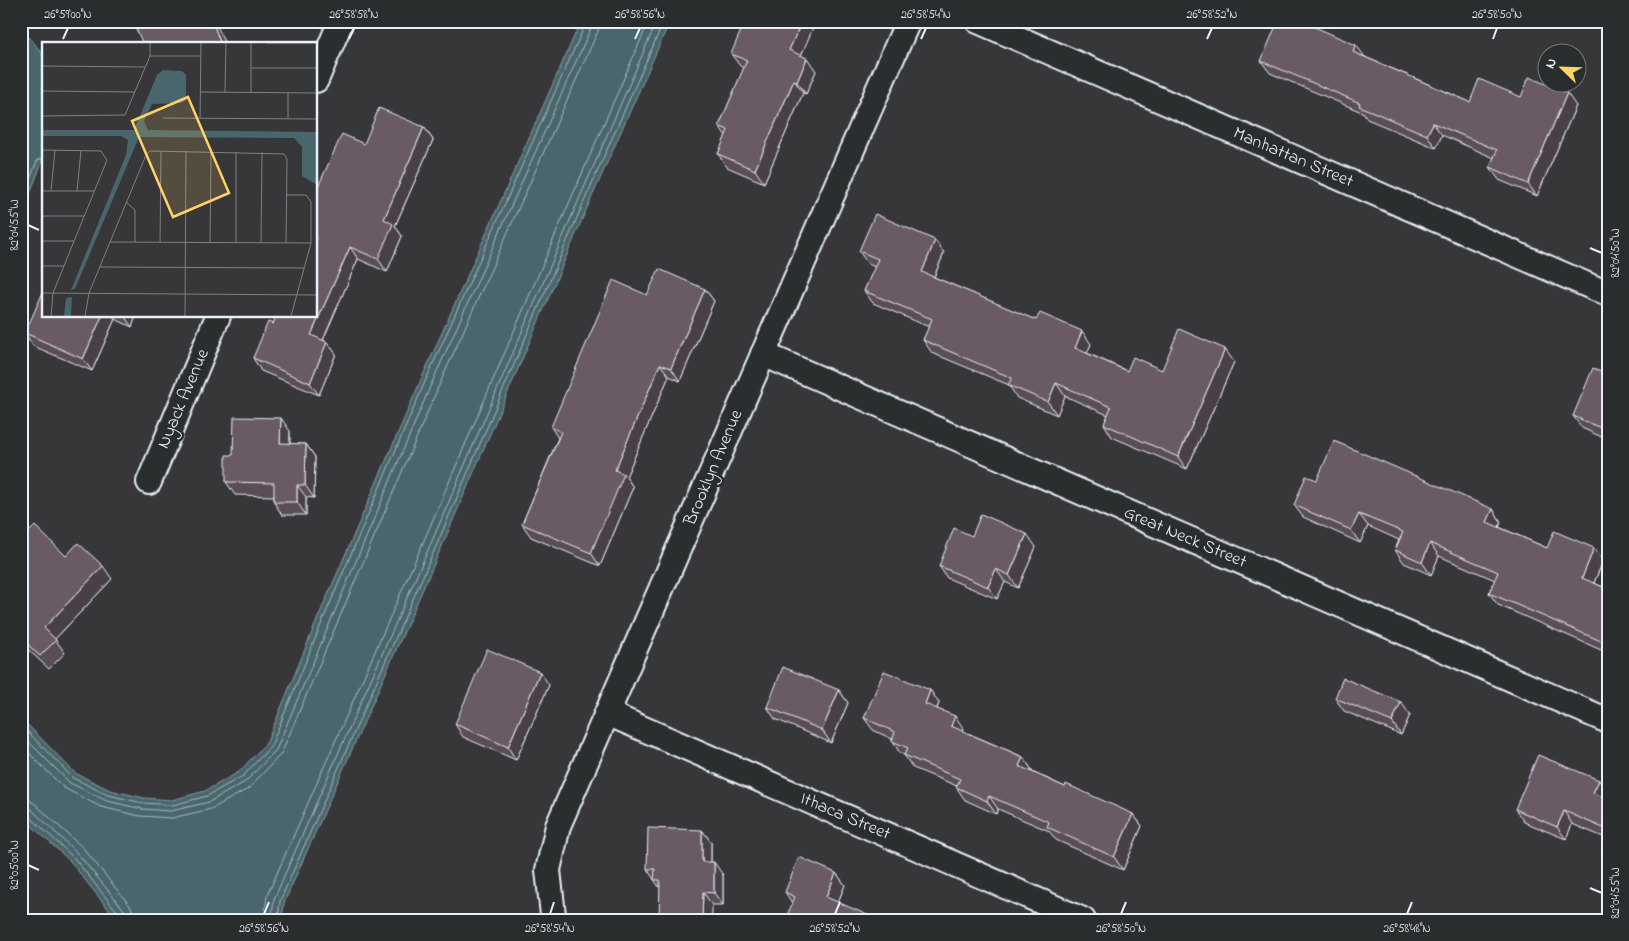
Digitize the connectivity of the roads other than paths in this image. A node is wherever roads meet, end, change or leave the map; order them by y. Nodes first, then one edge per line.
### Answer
1 (341, 21) edge
2 (908, 21) edge
3 (978, 21) edge
4 (318, 75) edge
5 (1608, 294) edge
6 (217, 318) edge
7 (763, 354) junction
8 (149, 482) dead end
9 (607, 713) junction
10 (1608, 721) edge
11 (555, 920) edge
12 (1083, 920) edge

1 - 4 street
2 - 7 street, Brooklyn Avenue
3 - 5 street, Manhattan Street
6 - 8 street, Nyack Avenue
7 - 9 street, Brooklyn Avenue
7 - 10 street, Great Neck Street
9 - 11 street, Brooklyn Avenue
9 - 12 street, Ithaca Street

